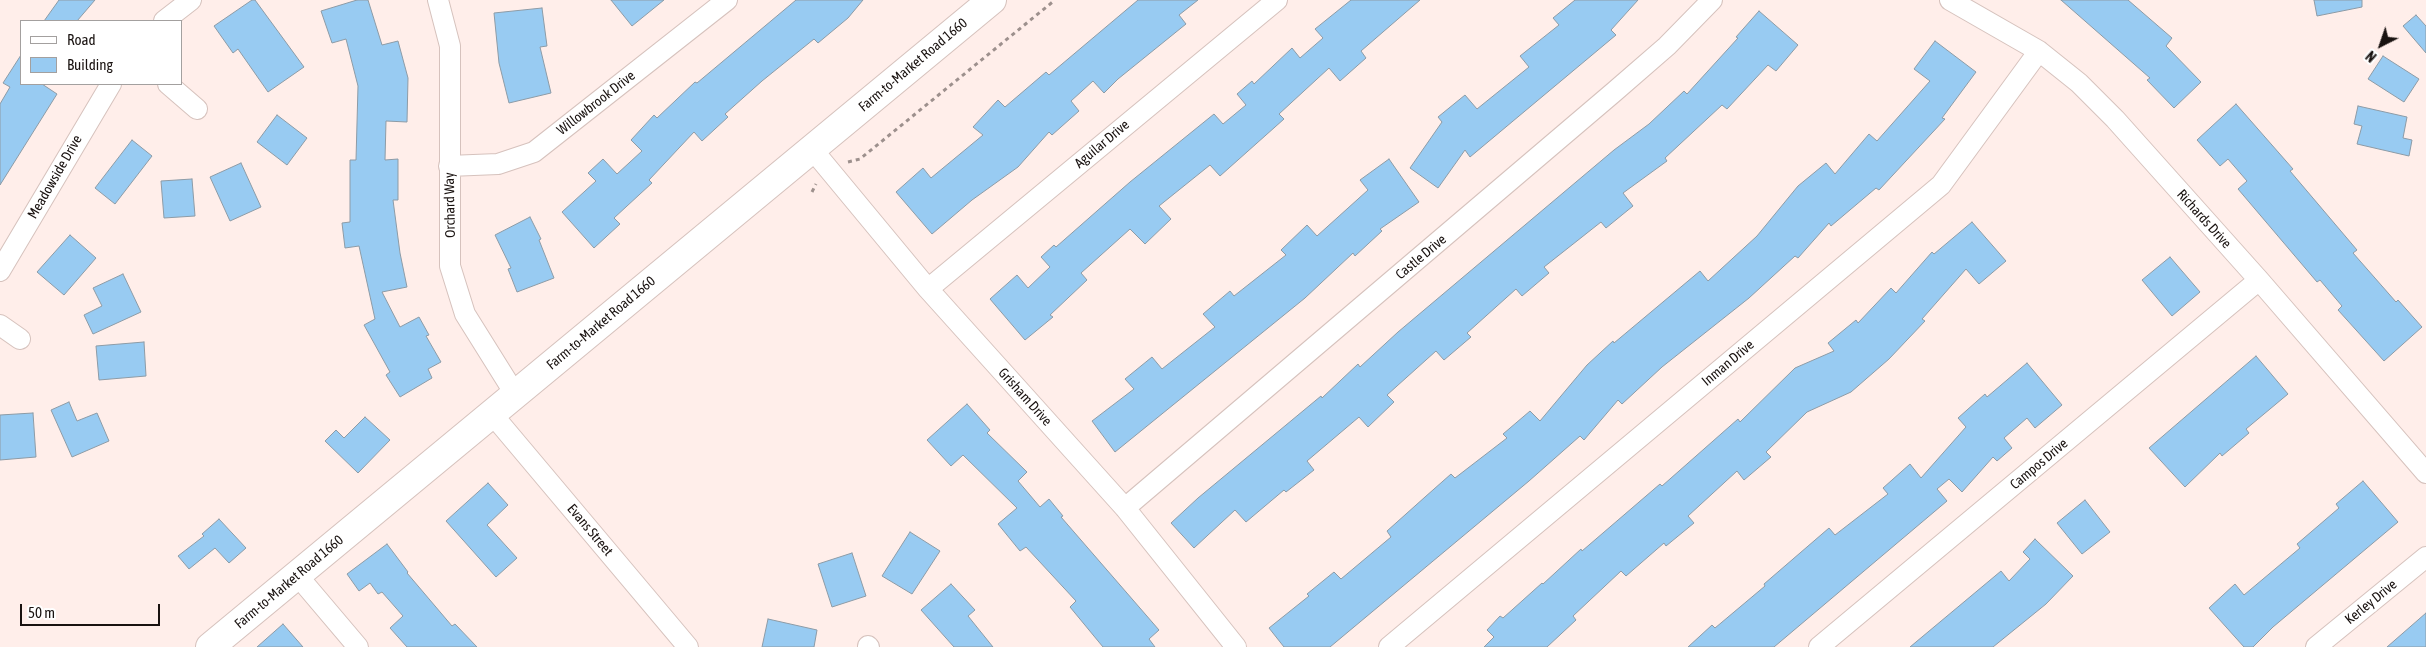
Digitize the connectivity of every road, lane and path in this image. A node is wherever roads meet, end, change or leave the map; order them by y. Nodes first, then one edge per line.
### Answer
1 (191, 0) edge
2 (438, 0) edge
3 (728, 0) edge
4 (992, 0) edge
5 (1055, 0) edge
6 (1277, 0) edge
7 (1712, 0) edge
8 (1950, 0) edge
9 (165, 20) edge
10 (2039, 51) junction
11 (110, 85) edge
12 (169, 85) edge
13 (198, 109) dead end
14 (812, 149) junction
15 (844, 162) dead end
16 (449, 166) junction
17 (815, 185) dead end
18 (812, 192) dead end
19 (0, 272) edge
20 (2259, 280) junction
21 (928, 289) junction
22 (0, 324) edge
23 (20, 339) dead end
24 (515, 394) junction
25 (492, 414) junction
26 (2426, 473) edge
27 (1125, 508) junction
28 (2426, 557) edge
29 (297, 575) junction
30 (210, 647) edge
31 (358, 647) edge
32 (688, 647) edge
33 (1236, 647) edge
34 (1389, 647) edge
35 (1819, 647) edge
36 (2316, 647) edge

1 - 9 street
2 - 16 street, Orchard Way
3 - 16 street, Willowbrook Drive
4 - 14 main road, Farm-to-Market Road 1660
5 - 15 path
6 - 21 street, Aguilar Drive
7 - 27 street, Castle Drive
8 - 10 street, Richards Drive
10 - 20 street, Richards Drive
10 - 34 street, Inman Drive
11 - 19 street, Meadowside Drive
12 - 13 street
14 - 21 street, Grisham Drive
14 - 24 main road, Farm-to-Market Road 1660
16 - 24 street, Orchard Way
17 - 18 path
20 - 26 street, Richards Drive
20 - 35 street, Campos Drive
21 - 27 street, Grisham Drive
22 - 23 street
24 - 25 main road, Farm-to-Market Road 1660
25 - 29 main road, Farm-to-Market Road 1660
25 - 32 street, Evans Street
27 - 33 street, Grisham Drive
28 - 36 street, Kerley Drive
29 - 30 main road, Farm-to-Market Road 1660
29 - 31 street

